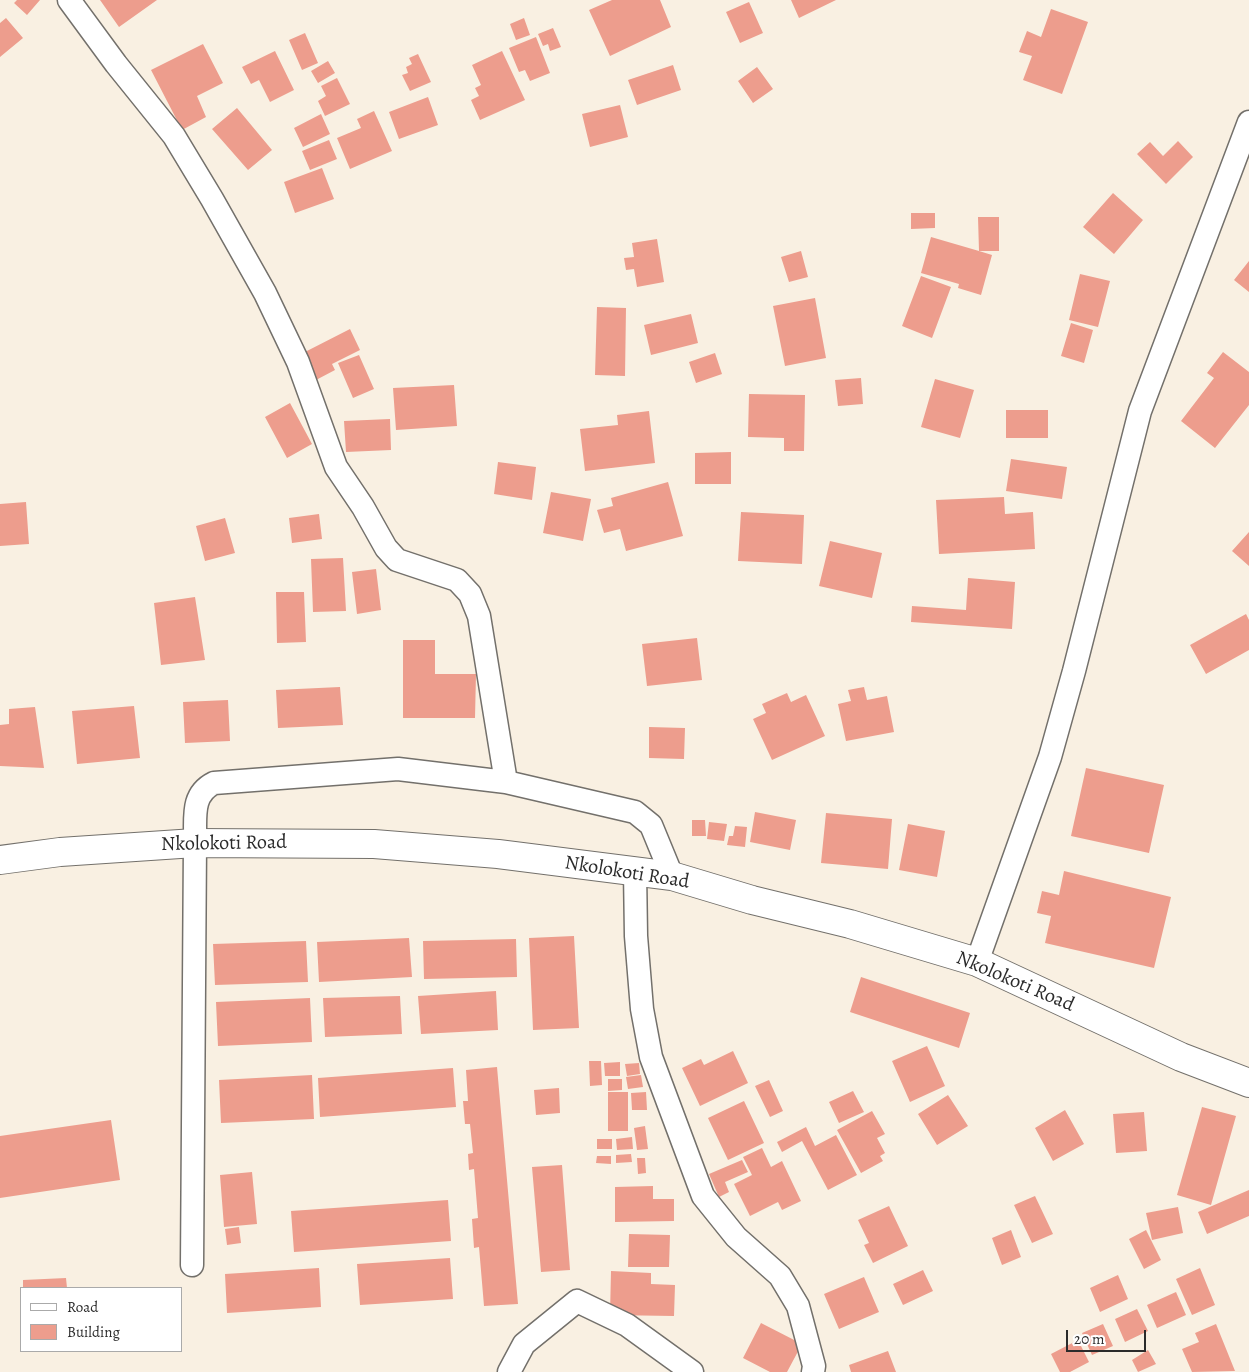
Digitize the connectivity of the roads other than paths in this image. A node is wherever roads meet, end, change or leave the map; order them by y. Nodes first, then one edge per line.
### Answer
1 (69, 0) edge
2 (1249, 122) edge
3 (506, 782) junction
4 (195, 843) junction
5 (0, 860) edge
6 (635, 871) junction
7 (672, 876) junction
8 (977, 962) junction
9 (1249, 1083) edge
10 (192, 1265) dead end
11 (509, 1372) edge
12 (692, 1372) edge
13 (813, 1372) edge

1 - 3 street
2 - 8 street
3 - 4 street
3 - 7 street
4 - 5 main road, Nkolokoti Road
4 - 6 main road, Nkolokoti Road
4 - 10 street
6 - 7 main road, Nkolokoti Road
6 - 13 street
7 - 8 main road, Nkolokoti Road
8 - 9 main road, Nkolokoti Road
11 - 12 street

